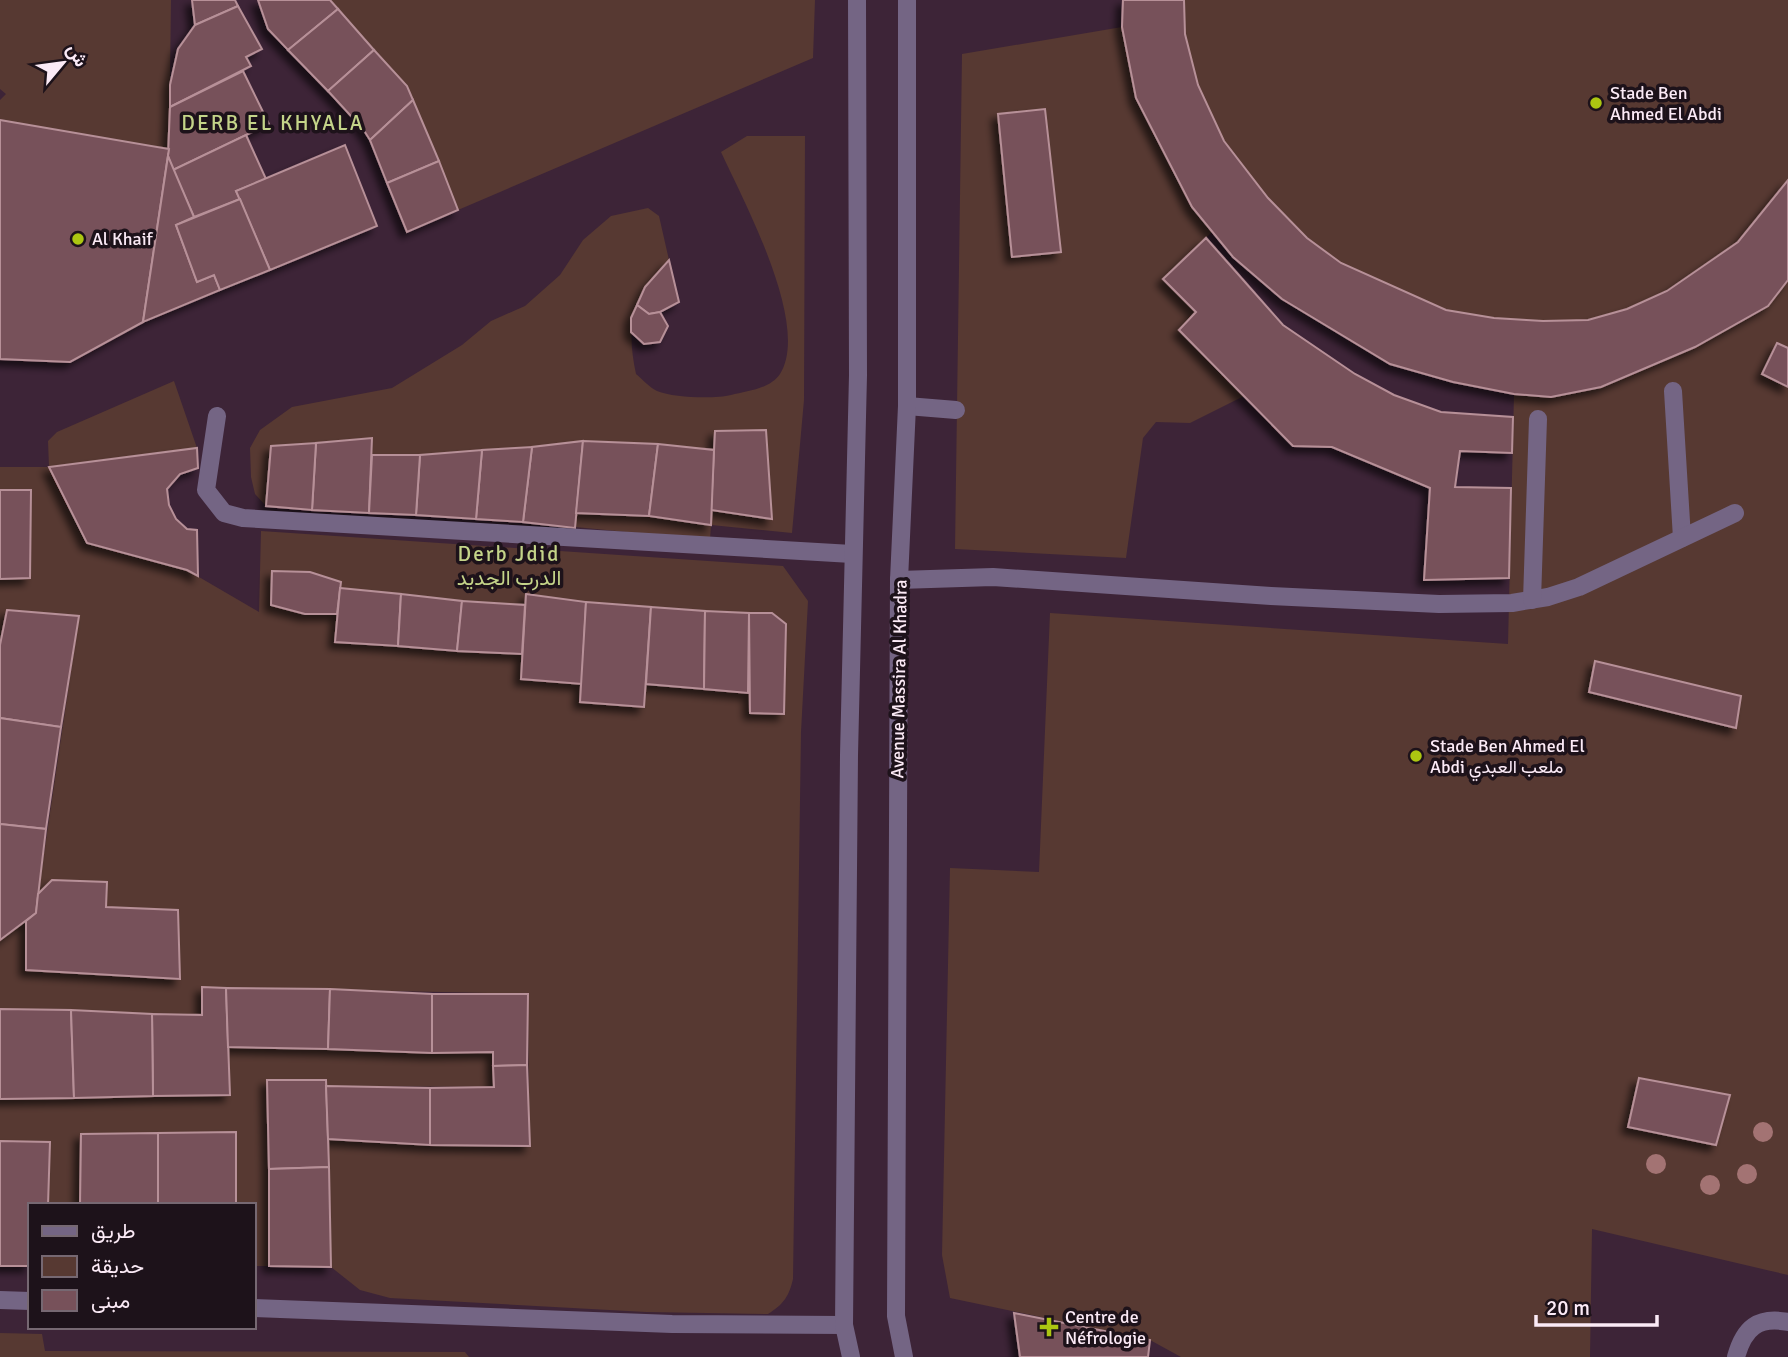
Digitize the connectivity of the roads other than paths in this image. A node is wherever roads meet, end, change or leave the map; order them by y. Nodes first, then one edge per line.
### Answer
1 (857, 0) edge
2 (907, 0) edge
3 (1673, 391) dead end
4 (907, 406) junction
5 (957, 410) dead end
6 (217, 416) dead end
7 (1538, 419) dead end
8 (1735, 513) dead end
9 (1682, 538) junction
10 (852, 554) junction
11 (900, 580) junction
12 (1532, 600) junction
13 (0, 1300) edge
14 (28, 1301) edge
15 (256, 1308) edge
16 (1788, 1322) edge
17 (844, 1325) junction
18 (850, 1357) edge
19 (904, 1357) edge
20 (1736, 1357) edge

1 - 10 street
2 - 4 street, Avenue Massira Al Khadra
3 - 9 street
4 - 5 street
4 - 11 street, Avenue Massira Al Khadra
6 - 10 street
7 - 12 street
8 - 9 street
9 - 12 street
10 - 17 street
11 - 12 street
11 - 19 street, Avenue Massira Al Khadra
13 - 14 street
15 - 17 street
16 - 20 street
17 - 18 street

